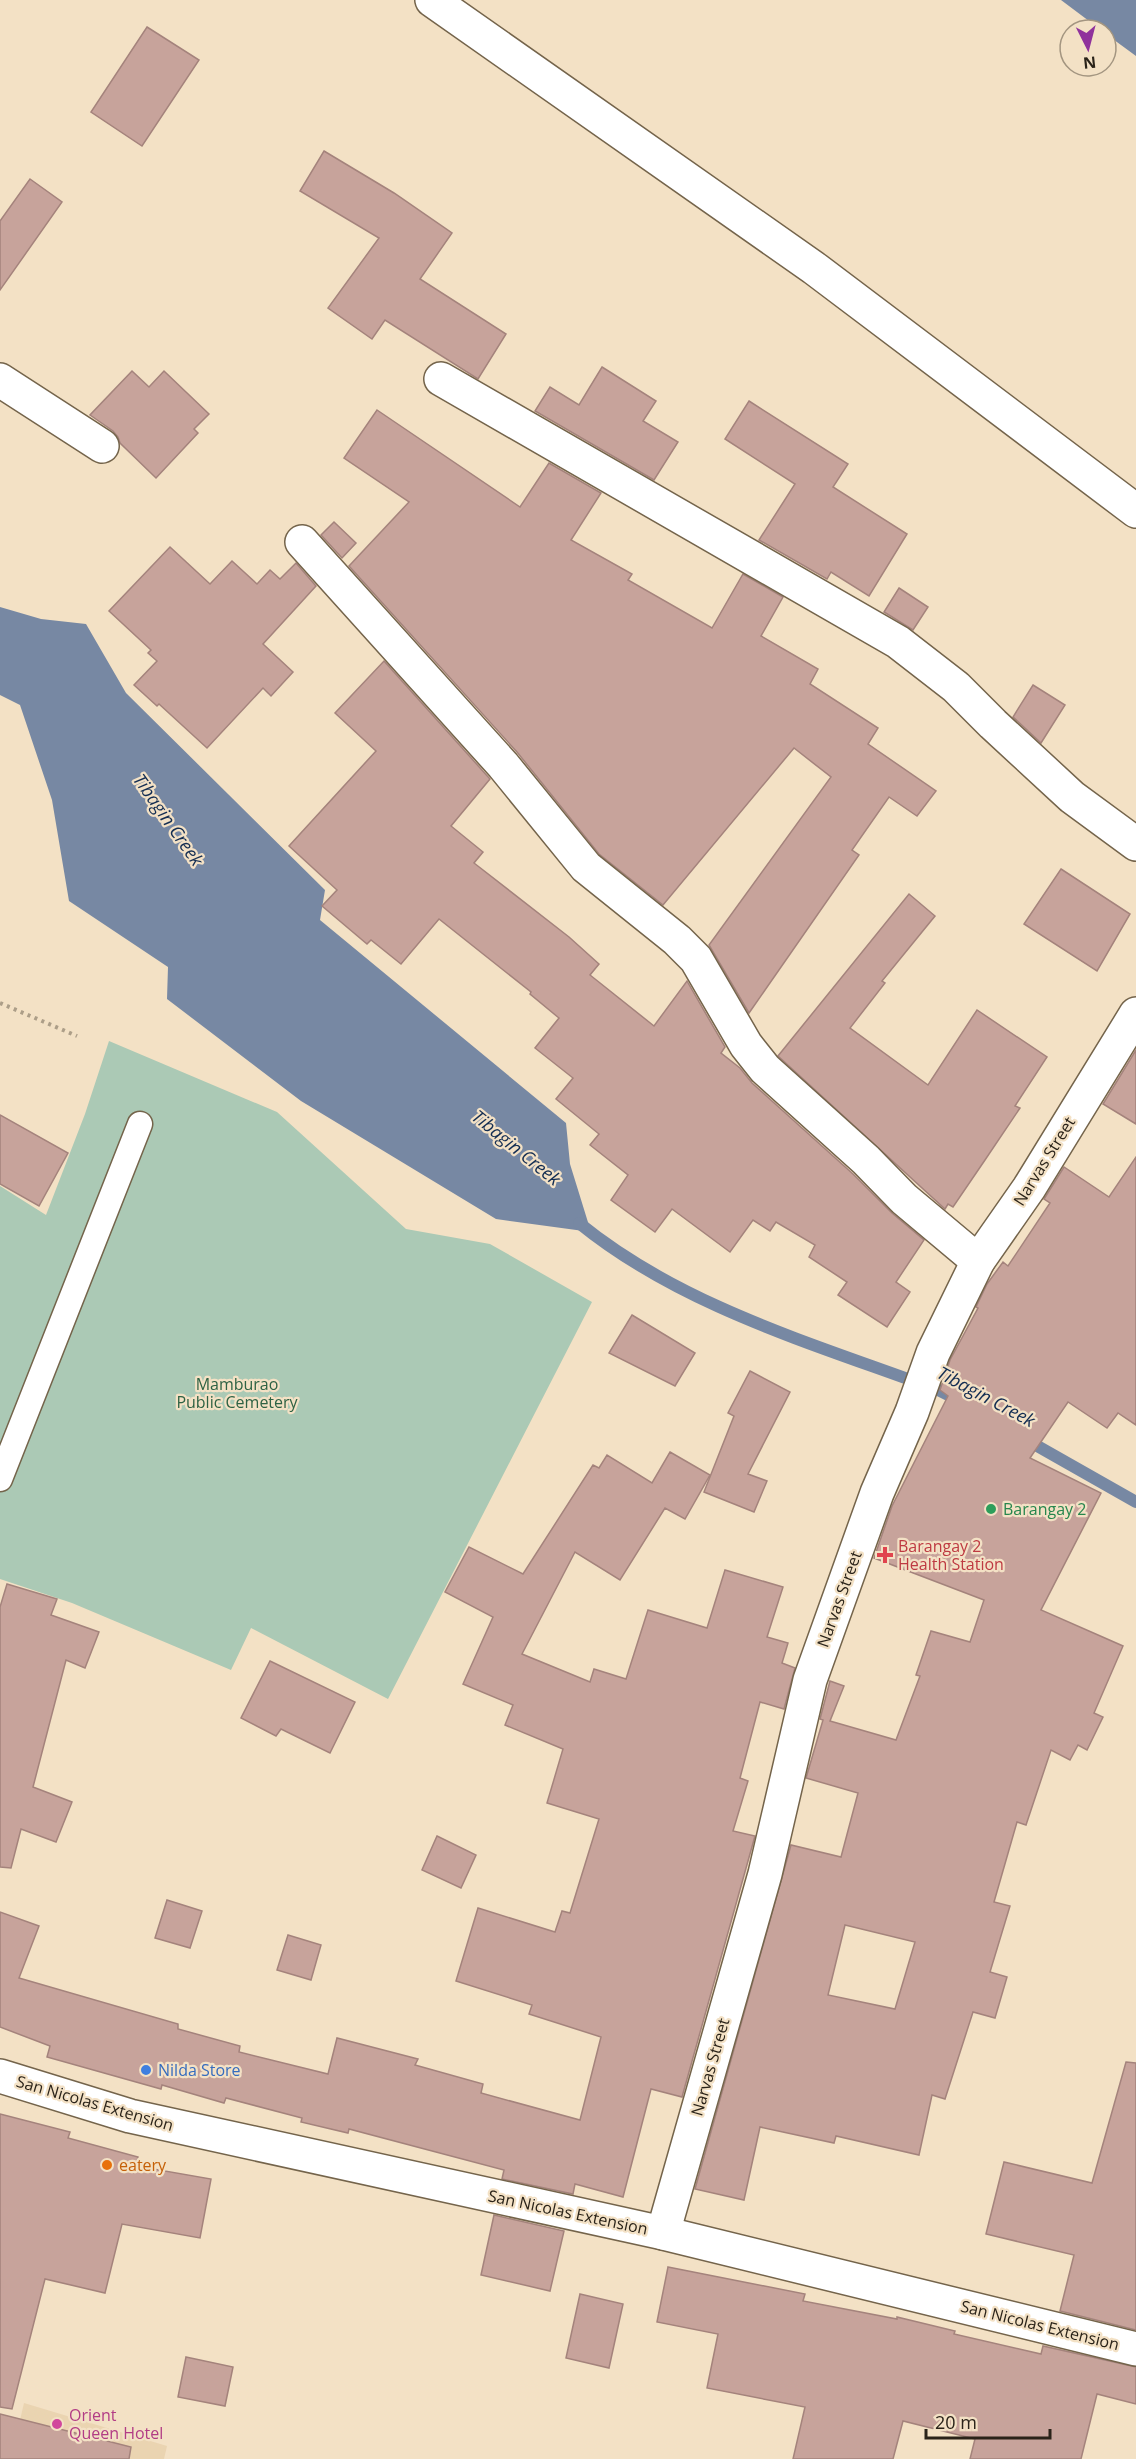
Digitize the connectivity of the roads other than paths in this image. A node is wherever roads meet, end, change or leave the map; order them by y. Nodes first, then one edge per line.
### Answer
1 (432, 0) edge
2 (441, 379) dead end
3 (0, 380) edge
4 (102, 446) dead end
5 (1136, 511) edge
6 (302, 542) dead end
7 (1136, 844) edge
8 (1136, 1014) edge
9 (140, 1124) dead end
10 (978, 1261) junction
11 (0, 1479) edge
12 (0, 2076) edge
13 (663, 2233) junction
14 (1136, 2349) edge

1 - 5 street
2 - 7 street
3 - 4 street
6 - 10 street
8 - 10 street, Narvas Street
9 - 11 lane
10 - 13 street, Narvas Street
12 - 13 street, San Nicolas Extension
13 - 14 street, San Nicolas Extension

